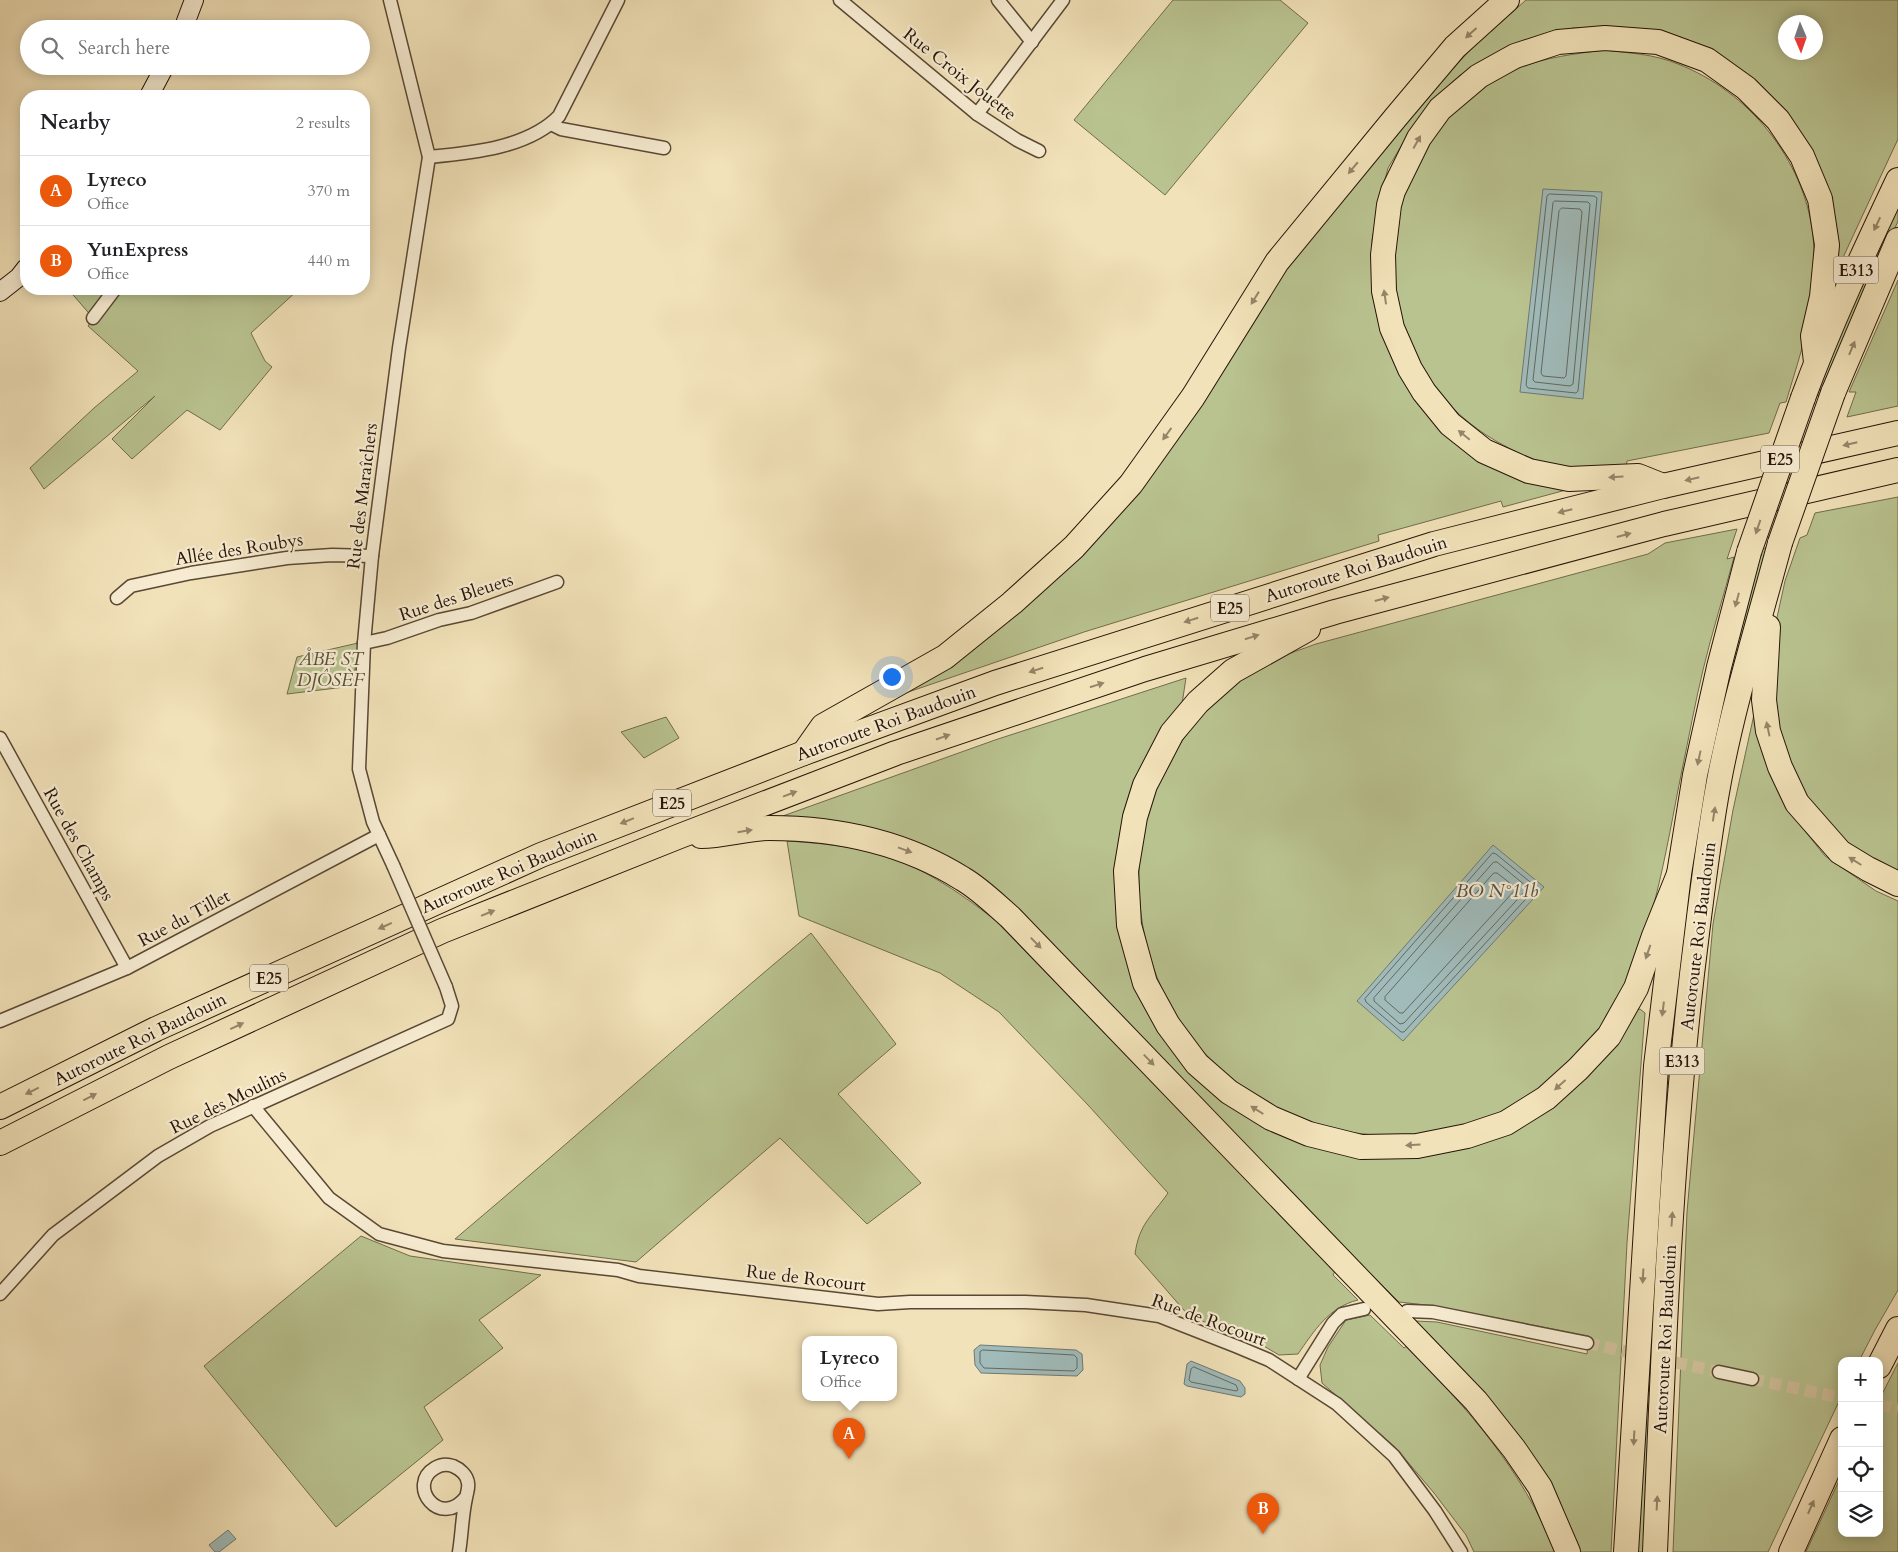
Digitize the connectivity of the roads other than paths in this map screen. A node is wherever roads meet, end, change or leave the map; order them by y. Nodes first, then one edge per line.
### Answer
1 (194, 0) edge
2 (390, 0) edge
3 (618, 0) edge
4 (840, 0) edge
5 (998, 0) edge
6 (1063, 0) edge
7 (1507, 0) edge
8 (186, 20) edge
9 (1032, 42) junction
10 (160, 75) edge
11 (152, 90) edge
12 (977, 114) junction
13 (551, 124) junction
14 (664, 148) dead end
15 (1039, 151) dead end
16 (429, 157) junction
17 (1898, 180) edge
18 (1898, 240) edge
19 (20, 276) edge
20 (0, 292) edge
21 (110, 295) edge
22 (93, 318) dead end
23 (1816, 362) junction
24 (1898, 433) edge
25 (1898, 470) edge
26 (1663, 486) junction
27 (372, 556) junction
28 (1771, 578) junction
29 (558, 582) dead end
30 (117, 598) dead end
31 (1335, 612) junction
32 (364, 643) junction
33 (0, 738) edge
34 (804, 753) junction
35 (379, 835) junction
36 (680, 836) junction
37 (1679, 874) junction
38 (1898, 884) edge
39 (127, 968) junction
40 (446, 987) joint
41 (0, 1021) edge
42 (253, 1106) junction
43 (0, 1107) edge
44 (0, 1143) edge
45 (0, 1294) edge
46 (1364, 1309) dead end
47 (1407, 1311) dead end
48 (1898, 1329) edge
49 (1587, 1343) tunnel mouth
50 (1883, 1358) edge
51 (1719, 1372) tunnel mouth
52 (1298, 1379) junction
53 (1752, 1379) tunnel mouth
54 (1838, 1447) edge
55 (466, 1497) dead end
56 (460, 1552) edge
57 (1461, 1552) edge
58 (1568, 1552) edge
59 (1626, 1552) edge
60 (1655, 1552) edge
61 (1791, 1552) edge

1 - 8 street
2 - 16 street, Rue des Maraîchers
3 - 13 street
4 - 12 street, Rue Croix Jouette
5 - 9 street
6 - 9 street
7 -> 34 highway
9 - 12 street
10 - 11 street
12 - 15 street, Rue Croix Jouette
13 - 14 street
13 - 16 street
16 - 27 street, Rue des Maraîchers
17 -> 23 highway, E313
28 -> 18 highway, Autoroute Roi Baudouin / E313, bridge
19 - 20 street
21 - 22 street
26 -> 23 highway
23 -> 37 highway, E313, bridge
24 -> 26 highway, Autoroute Roi Baudouin / E25
31 -> 25 highway, E25
26 -> 34 highway, Autoroute Roi Baudouin / E25
27 - 30 street, Allée des Roubys
27 - 32 street, Rue des Maraîchers
38 -> 28 highway
60 -> 28 highway, Autoroute Roi Baudouin / E313
29 - 32 street, Rue des Bleuets
36 -> 31 highway, E25
37 -> 31 highway
32 - 35 street, Rue des Maraîchers
33 - 39 street, Rue des Champs
34 -> 43 highway, Autoroute Roi Baudouin / E25
35 - 39 street, Rue du Tillet
35 - 40 street, Rue des Maraîchers, bridge
44 -> 36 highway, Autoroute Roi Baudouin / E25
36 -> 58 highway
37 -> 59 highway, E313
39 - 41 street, Rue du Tillet
40 - 42 street, Rue des Moulins
42 - 45 street, Rue des Moulins
42 - 52 street, Rue de Rocourt
46 - 52 street
47 - 49 street
48 - 50 highway
51 - 53 street
52 - 57 street, Rue de Rocourt
61 -> 54 highway
55 - 56 street

